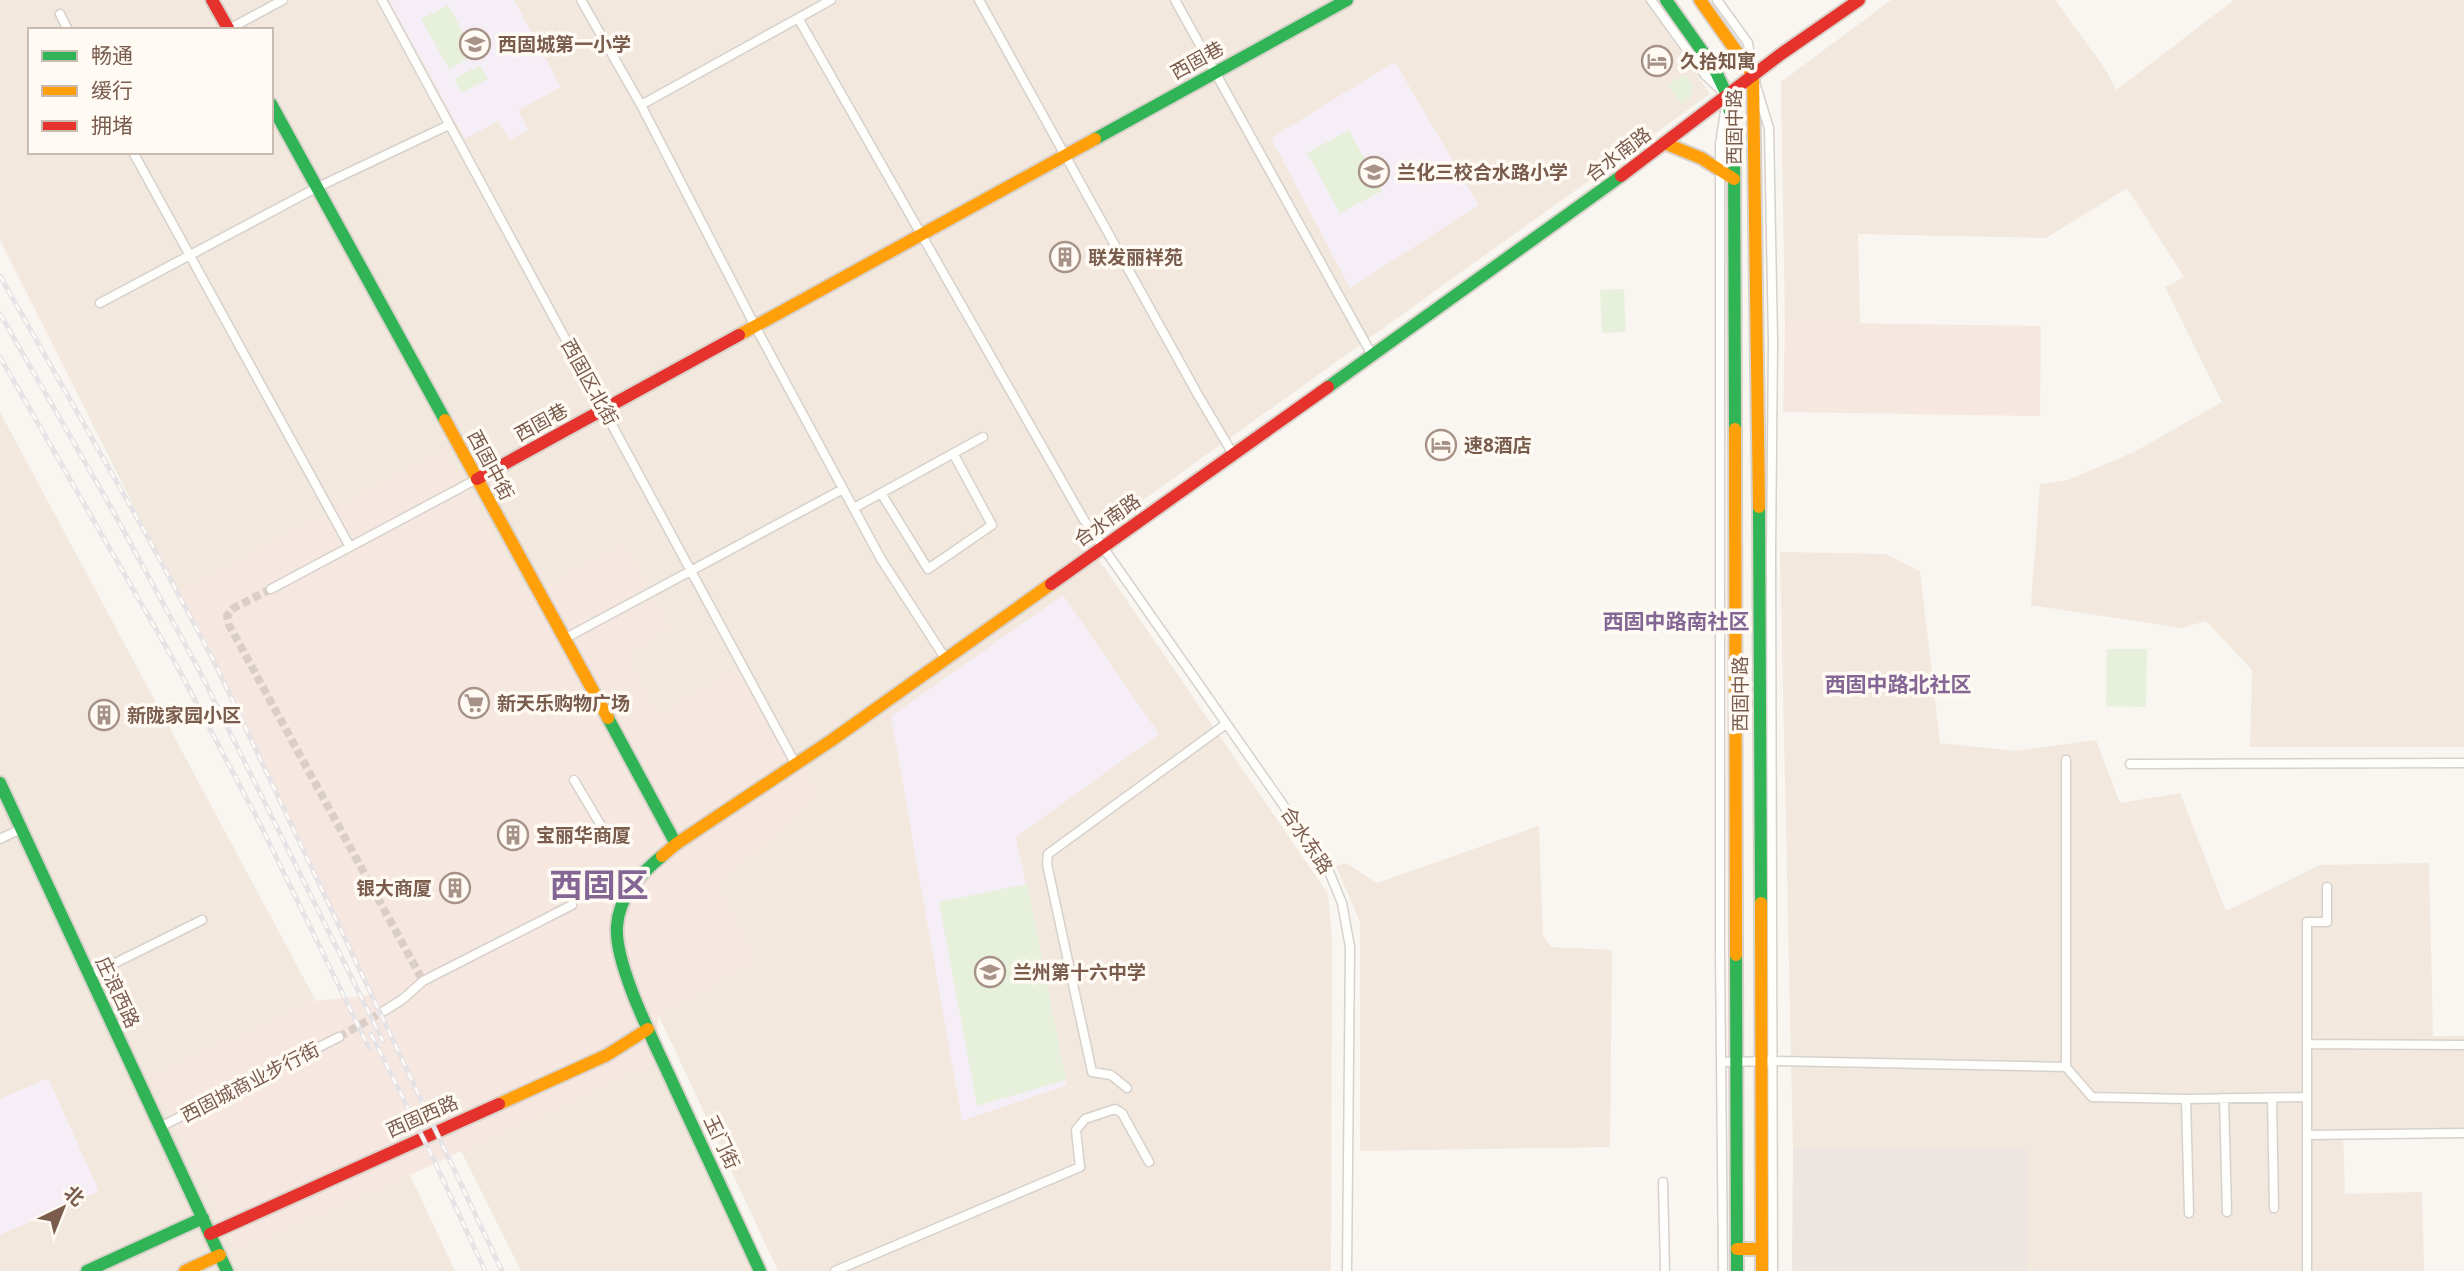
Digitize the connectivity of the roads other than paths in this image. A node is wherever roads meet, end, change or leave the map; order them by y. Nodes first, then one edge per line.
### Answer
1 (212, 0) edge
2 (283, 0) edge
3 (382, 0) edge
4 (581, 0) edge
5 (831, 0) edge
6 (979, 0) edge
7 (1175, 0) edge
8 (1347, 0) edge
9 (1651, 0) edge
10 (1666, 0) edge
11 (1700, 0) edge
12 (1717, 0) edge
13 (1858, 0) edge
14 (60, 14) dead end
15 (798, 18) junction
16 (67, 28) edge
17 (228, 28) edge
18 (231, 28) edge
19 (1215, 72) junction
20 (1753, 75) junction
21 (1727, 95) junction
22 (641, 105) junction
23 (273, 108) edge
24 (449, 125) junction
25 (1664, 143) junction
26 (135, 154) edge
27 (1066, 154) junction
28 (1720, 167) junction
29 (1734, 179) junction
30 (318, 187) junction
31 (920, 234) junction
32 (190, 257) junction
33 (100, 303) dead end
34 (755, 326) junction
35 (1372, 355) junction
36 (605, 409) junction
37 (983, 436) dead end
38 (953, 453) junction
39 (1233, 454) junction
40 (477, 479) junction
41 (844, 489) junction
42 (881, 493) junction
43 (1736, 503) junction
44 (1759, 503) junction
45 (854, 508) junction
46 (351, 547) junction
47 (1102, 547) junction
48 (691, 570) junction
49 (271, 590) tunnel mouth
50 (564, 639) junction
51 (945, 658) junction
52 (1226, 724) junction
53 (2066, 760) dead end
54 (2130, 764) dead end
55 (2464, 764) edge
56 (796, 765) junction
57 (574, 780) dead end
58 (0, 783) edge
59 (21, 830) junction
60 (0, 839) edge
61 (609, 839) dead end
62 (676, 844) junction
63 (2327, 887) dead end
64 (572, 905) dead end
65 (202, 920) dead end
66 (89, 976) junction
67 (384, 1011) tunnel mouth
68 (648, 1029) junction
69 (339, 1037) tunnel mouth
70 (2307, 1044) junction
71 (2464, 1045) edge
72 (1737, 1061) junction
73 (1767, 1061) junction
74 (1722, 1062) junction
75 (2066, 1067) junction
76 (1127, 1088) dead end
77 (2307, 1097) junction
78 (2224, 1098) junction
79 (2272, 1098) junction
80 (2186, 1099) junction
81 (160, 1127) junction
82 (2464, 1133) edge
83 (2307, 1135) junction
84 (1149, 1161) dead end
85 (1663, 1182) dead end
86 (2274, 1208) dead end
87 (2227, 1212) dead end
88 (2189, 1213) dead end
89 (203, 1218) junction
90 (210, 1234) junction
91 (1737, 1249) junction
92 (1762, 1249) junction
93 (220, 1255) junction
94 (87, 1271) edge
95 (185, 1271) edge
96 (227, 1271) edge
97 (760, 1271) edge
98 (835, 1271) edge
99 (1347, 1271) edge
100 (1665, 1271) edge
101 (1723, 1271) edge
102 (1737, 1271) edge
103 (1762, 1271) edge
104 (1773, 1271) edge
105 (2307, 1271) edge

1 - 17 main road
2 - 18 street
3 - 24 street, 西固区北街
4 - 22 street
5 - 15 street
6 - 27 street
7 - 19 street
8 - 19 main road, 西固巷
9 - 21 street
10 - 21 main road
11 - 20 main road
12 - 20 street
13 - 20 main road, 合水南路
14 - 16 street
15 - 22 street
15 - 31 street
19 - 27 main road, 西固巷
19 - 35 street
20 - 21 main road, 合水南路
20 - 44 main road, 西固中路
20 - 73 street
21 - 25 main road, 合水南路
21 - 28 street
21 - 29 main road, 西固中路
22 - 34 street
23 - 30 main road, 西固中街
24 - 30 street
24 - 36 street, 西固区北街
25 - 28 main road
25 - 35 main road, 合水南路
26 - 32 street
27 - 31 main road, 西固巷
27 - 39 street
28 - 29 main road
28 - 74 street
29 - 43 main road, 西固中路
30 - 32 street
30 - 40 main road, 西固中街
31 - 34 main road, 西固巷
31 - 47 street, 合水东路
32 - 33 street
32 - 46 street
34 - 36 main road, 西固巷
34 - 41 street
35 - 39 main road, 合水南路
36 - 40 main road, 西固巷
36 - 48 street, 西固区北街
37 - 38 street
38 - 42 street
38 - 42 street
39 - 47 main road, 合水南路
40 - 46 street, 西固巷
40 - 50 main road, 西固中街
41 - 45 street
41 - 48 street
42 - 45 street
43 - 44 main road
43 - 72 main road, 西固中路
44 - 73 main road, 西固中路
45 - 51 street
46 - 49 street, 西固巷
47 - 51 main road, 合水南路
47 - 52 street, 合水东路
48 - 50 street
48 - 56 street, 西固区北街
50 - 62 main road, 西固中街
51 - 56 main road, 合水南路
52 - 76 street
52 - 99 street, 合水东路
53 - 75 street
54 - 55 street
56 - 62 main road, 合水南路
57 - 61 street
58 - 59 main road, 庄浪西路
59 - 60 street
59 - 66 main road, 庄浪西路
62 - 68 main road, 合水南路
63 - 70 street
64 - 67 street
65 - 66 street
66 - 81 main road, 庄浪西路
68 - 90 main road, 西固西路
68 - 97 main road, 玉门街
69 - 81 street, 西固城商业步行街
70 - 71 street
70 - 77 street
72 - 73 street
72 - 74 street
72 - 91 main road, 西固中路
73 - 75 street
73 - 92 main road, 西固中路
73 - 104 street
74 - 101 street
75 - 80 street
77 - 79 street
77 - 83 street
78 - 79 street
78 - 80 street
78 - 87 street
79 - 86 street
80 - 88 street
81 - 89 main road, 庄浪西路
82 - 83 street
83 - 105 street
84 - 98 street
85 - 100 street
89 - 90 main road, 庄浪西路
89 - 94 main road
90 - 93 main road, 庄浪西路
91 - 92 main road
91 - 102 main road, 西固中路
92 - 103 main road, 西固中路
93 - 95 main road
93 - 96 main road

